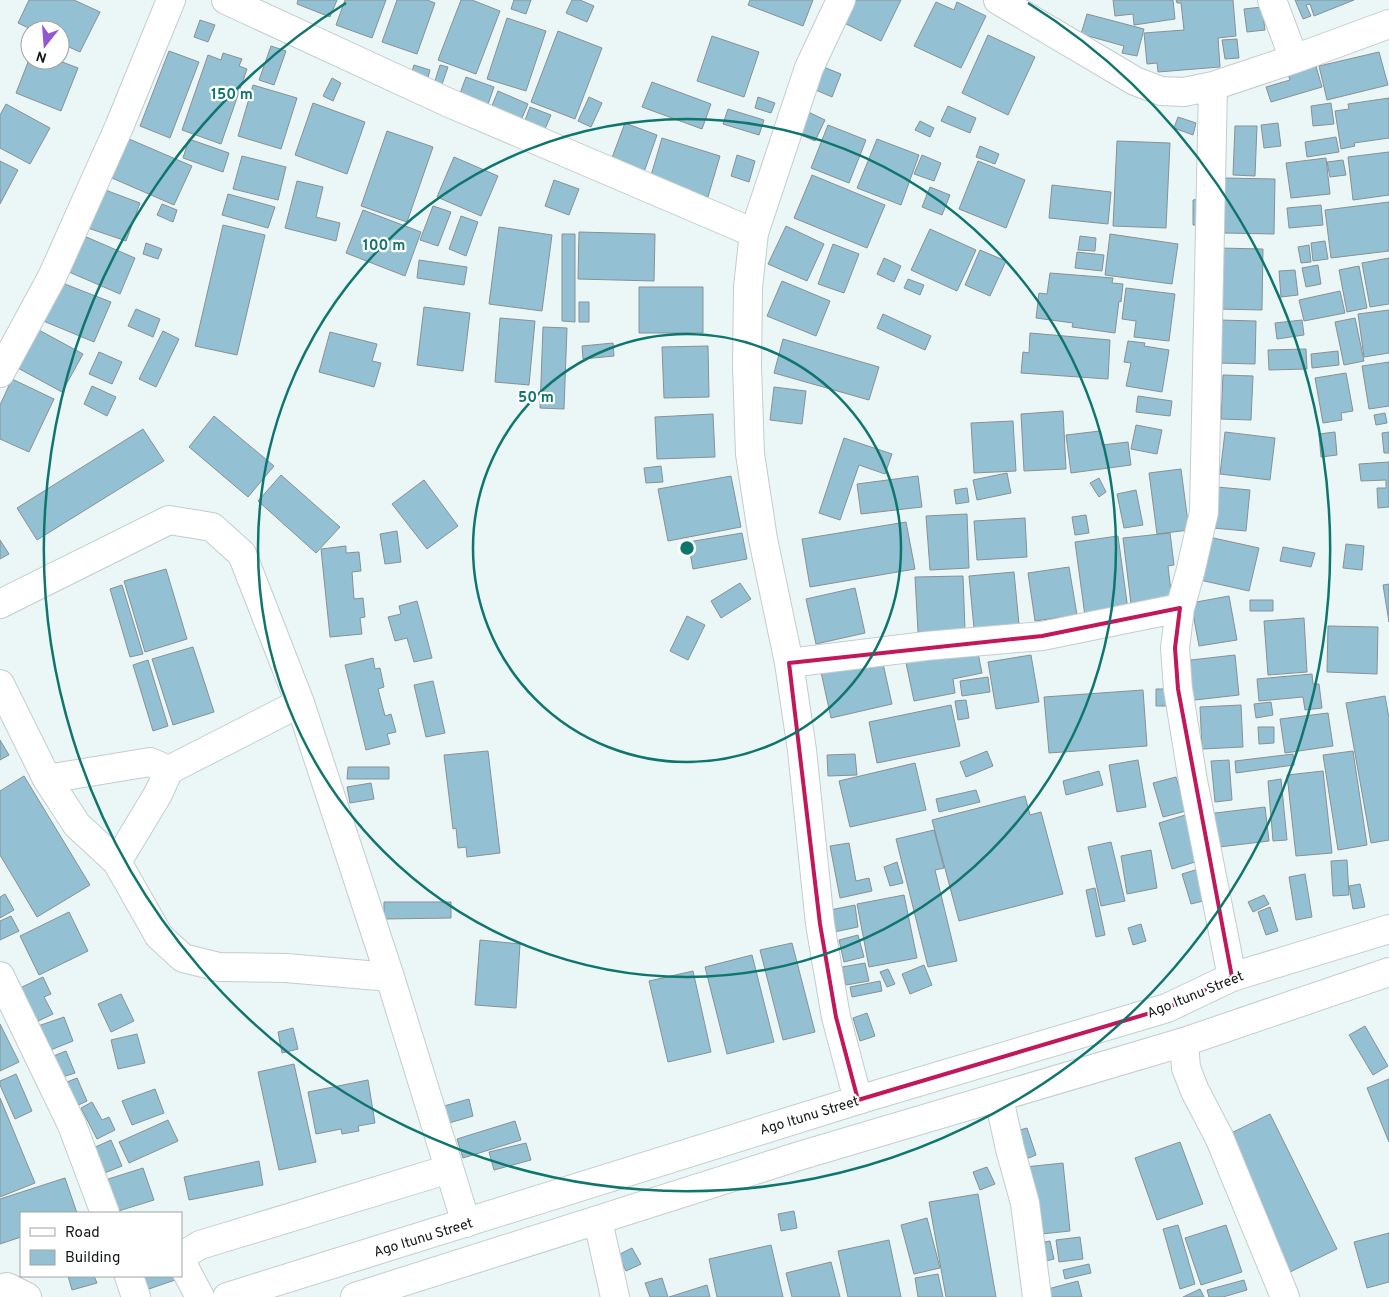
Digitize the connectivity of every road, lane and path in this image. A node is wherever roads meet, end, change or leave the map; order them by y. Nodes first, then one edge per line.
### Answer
1 (171, 0) edge
2 (226, 0) edge
3 (840, 0) edge
4 (998, 0) edge
5 (1272, 0) edge
6 (1389, 24) edge
7 (1294, 60) junction
8 (1213, 86) junction
9 (754, 233) junction
10 (0, 373) edge
11 (0, 604) edge
12 (1180, 608) junction
13 (789, 663) junction
14 (0, 684) edge
15 (300, 703) junction
16 (169, 770) junction
17 (47, 780) junction
18 (117, 862) junction
19 (1389, 929) edge
20 (1389, 972) edge
21 (0, 976) edge
22 (390, 977) junction
23 (1232, 977) junction
24 (1184, 1042) junction
25 (998, 1098) junction
26 (858, 1100) junction
27 (449, 1169) junction
28 (105, 1212) edge
29 (598, 1221) junction
30 (466, 1224) junction
31 (129, 1277) edge
32 (0, 1289) edge
33 (27, 1297) edge
34 (136, 1297) edge
35 (200, 1297) edge
36 (227, 1297) edge
37 (355, 1297) edge
38 (615, 1297) edge
39 (1037, 1297) edge
40 (1285, 1297) edge

1 - 10 street
2 - 9 street
3 - 9 street
4 - 8 street
5 - 7 street
6 - 7 street
7 - 8 street
8 - 12 street
9 - 13 street
11 - 15 street
12 - 13 street
12 - 23 street
13 - 26 street
14 - 17 street
15 - 16 street
15 - 22 street
16 - 17 street
16 - 18 street
17 - 18 street
18 - 22 street
19 - 23 street, Ago Itunu Street
20 - 24 street
21 - 28 street
22 - 27 street
23 - 26 street, Ago Itunu Street
24 - 25 street
24 - 40 street
25 - 29 street
25 - 39 street
26 - 30 street, Ago Itunu Street
27 - 30 street
27 - 35 street
29 - 37 street
29 - 38 street
30 - 36 street, Ago Itunu Street
31 - 34 street
32 - 33 street

